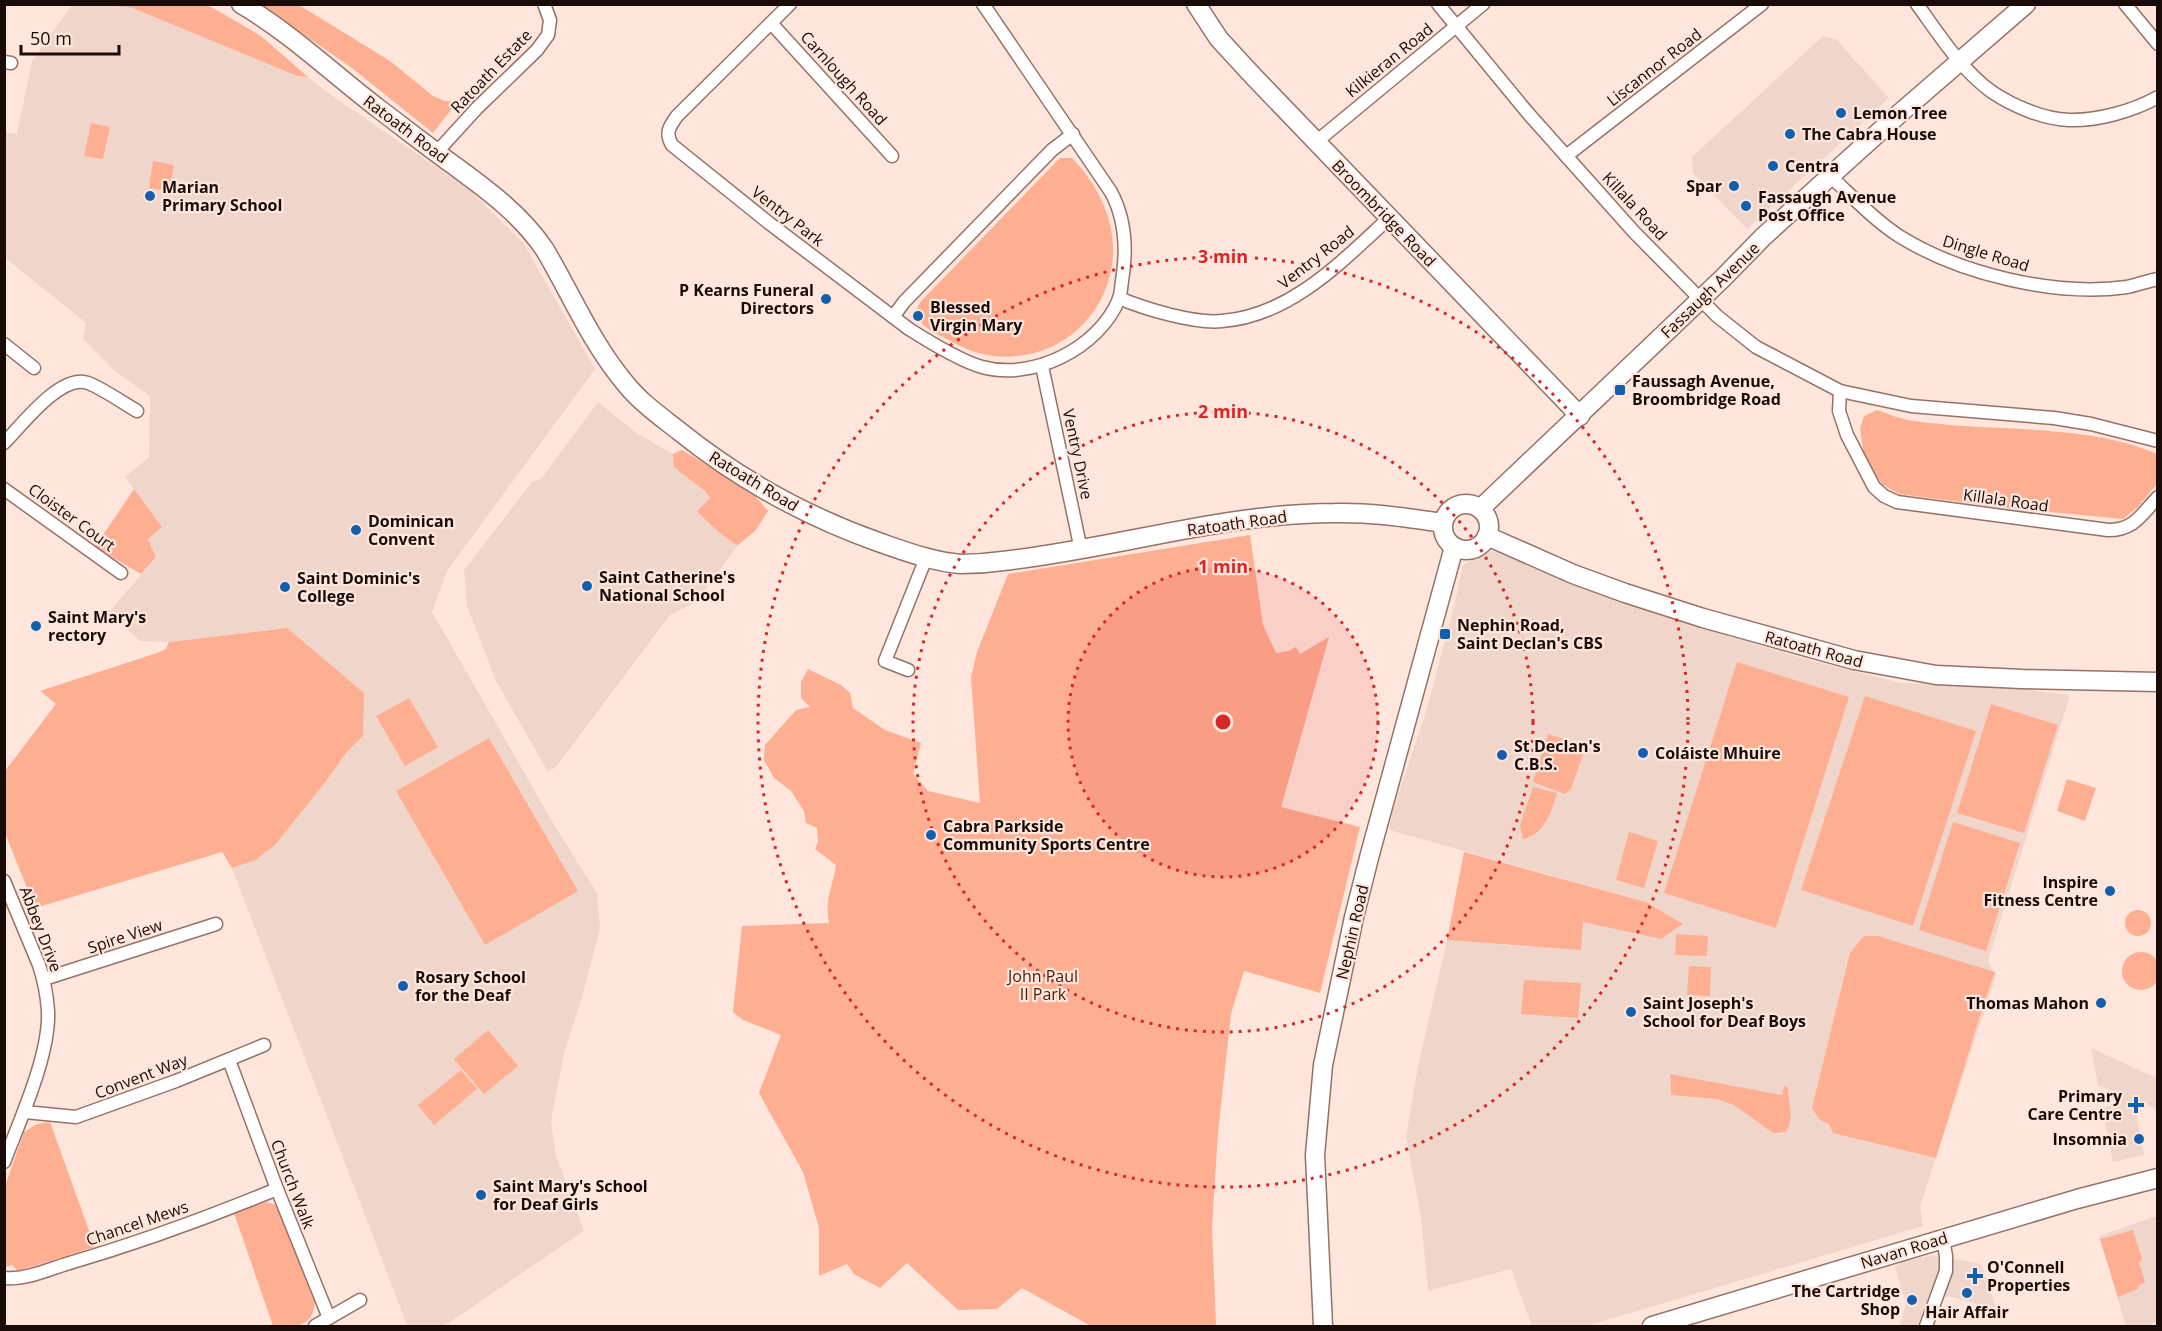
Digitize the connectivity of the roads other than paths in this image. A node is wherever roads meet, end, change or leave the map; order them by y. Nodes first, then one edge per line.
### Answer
1 (241, 4) edge
2 (544, 4) edge
3 (790, 4) edge
4 (983, 4) edge
5 (1196, 4) edge
6 (1438, 4) edge
7 (1483, 4) edge
8 (1762, 4) edge
9 (1917, 4) edge
10 (2025, 4) edge
11 (2125, 4) edge
12 (771, 23) junction
13 (1455, 26) junction
14 (2157, 44) edge
15 (1961, 61) junction
16 (2157, 97) edge
17 (1073, 134) junction
18 (1316, 142) junction
19 (436, 153) junction
20 (892, 156) dead end
21 (1566, 156) junction
22 (1830, 176) junction
23 (1388, 219) junction
24 (2157, 279) edge
25 (1119, 298) junction
26 (1700, 300) junction
27 (893, 317) junction
28 (4, 344) edge
29 (1042, 366) junction
30 (34, 368) dead end
31 (1840, 391) junction
32 (137, 411) dead end
33 (1580, 416) junction
34 (2157, 441) edge
35 (4, 443) edge
36 (4, 489) edge
37 (2157, 497) edge
38 (1480, 509) junction
39 (1443, 524) junction
40 (1487, 536) junction
41 (1454, 547) junction
42 (1081, 550) junction
43 (926, 558) junction
44 (121, 573) dead end
45 (908, 670) dead end
46 (2157, 682) edge
47 (4, 881) edge
48 (216, 924) dead end
49 (44, 979) junction
50 (264, 1045) dead end
51 (229, 1060) junction
52 (25, 1112) junction
53 (4, 1162) edge
54 (2157, 1178) edge
55 (277, 1189) junction
56 (1943, 1239) junction
57 (4, 1278) edge
58 (360, 1300) dead end
59 (329, 1318) junction
60 (315, 1326) edge
61 (1323, 1326) edge
62 (1652, 1326) edge
63 (1926, 1326) edge

1 - 19 main road, Ratoath Road
2 - 19 street, Ratoath Estate
3 - 12 street
4 - 17 street, Ventry Park
5 - 18 main road, Broombridge Road
6 - 13 street, Killala Road
7 - 13 street, Kilkieran Road
8 - 21 street, Liscannor Road
9 - 15 street
10 - 15 main road, Fassaugh Avenue
11 - 14 street
12 - 20 street, Carnlough Road
12 - 27 street, Ventry Park
13 - 18 street, Kilkieran Road
13 - 21 street, Killala Road
15 - 16 street
15 - 22 main road, Fassaugh Avenue
17 - 25 street, Ventry Park
17 - 27 street
18 - 23 main road, Broombridge Road
19 - 43 main road, Ratoath Road
21 - 26 street, Killala Road
22 - 24 street, Dingle Road
22 - 26 main road, Fassaugh Avenue
23 - 25 street, Ventry Road
23 - 33 main road, Broombridge Road
25 - 29 street, Ventry Park
26 - 31 street, Killala Road
26 - 33 main road, Fassaugh Avenue
27 - 29 street, Ventry Park
28 - 30 street
29 - 42 street, Ventry Drive
31 - 34 street, Killala Road
31 - 37 street, Killala Road
32 - 35 street
33 - 38 main road, Fassaugh Avenue
36 - 44 street, Cloister Court
38 - 39 main road
38 - 40 main road
39 - 41 main road
39 - 42 main road, Ratoath Road
40 - 41 main road
40 - 46 main road, Ratoath Road
41 - 61 main road, Nephin Road
42 - 43 main road, Ratoath Road
43 - 45 street
47 - 49 street, Abbey Drive
48 - 49 street, Spire View
49 - 52 street, Abbey Drive
50 - 51 street, Convent Way
51 - 52 street, Convent Way
51 - 55 street, Church Walk
52 - 53 street, Abbey Drive
54 - 56 main road, Navan Road
55 - 57 street, Chancel Mews
55 - 59 street, Church Walk
56 - 62 main road, Navan Road
56 - 63 street
58 - 59 street
59 - 60 street

